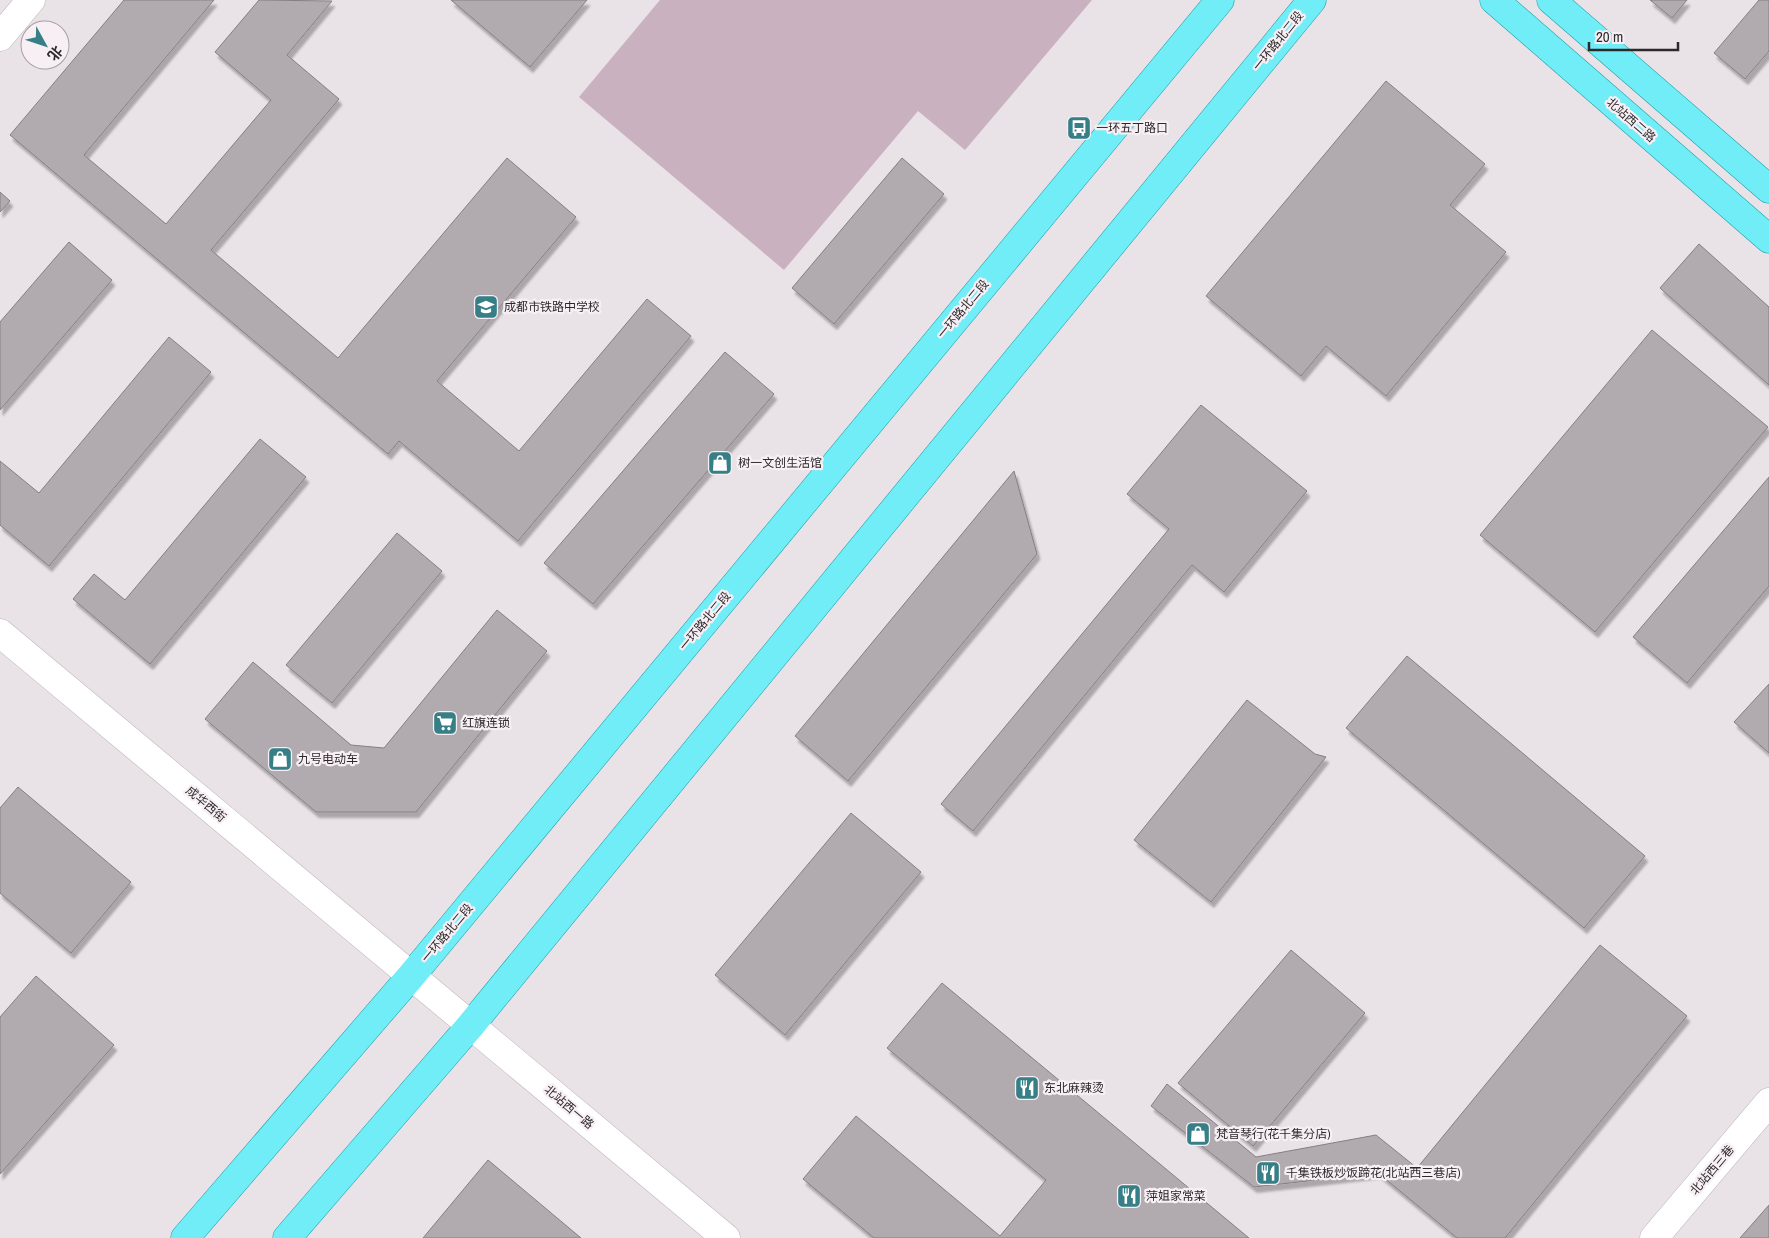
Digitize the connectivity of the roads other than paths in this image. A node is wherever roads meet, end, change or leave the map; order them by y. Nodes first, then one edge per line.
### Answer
1 (31, 0) edge
2 (1220, 0) edge
3 (1312, 0) edge
4 (1494, 0) edge
5 (1551, 0) edge
6 (0, 37) edge
7 (1769, 189) edge
8 (1769, 239) edge
9 (0, 633) edge
10 (412, 975) junction
11 (471, 1025) junction
12 (1769, 1102) edge
13 (185, 1238) edge
14 (288, 1238) edge
15 (726, 1238) edge
16 (1654, 1238) edge

1 - 6 street
2 - 10 main road, 一环路北二段
3 - 11 main road, 一环路北二段
4 - 8 main road, 北站西二路
5 - 7 main road
9 - 10 street, 成华西街
10 - 11 street, 北站西一路
10 - 13 main road, 一环路北二段
11 - 14 main road, 一环路北二段
11 - 15 street, 北站西一路
12 - 16 street, 北站西三巷

